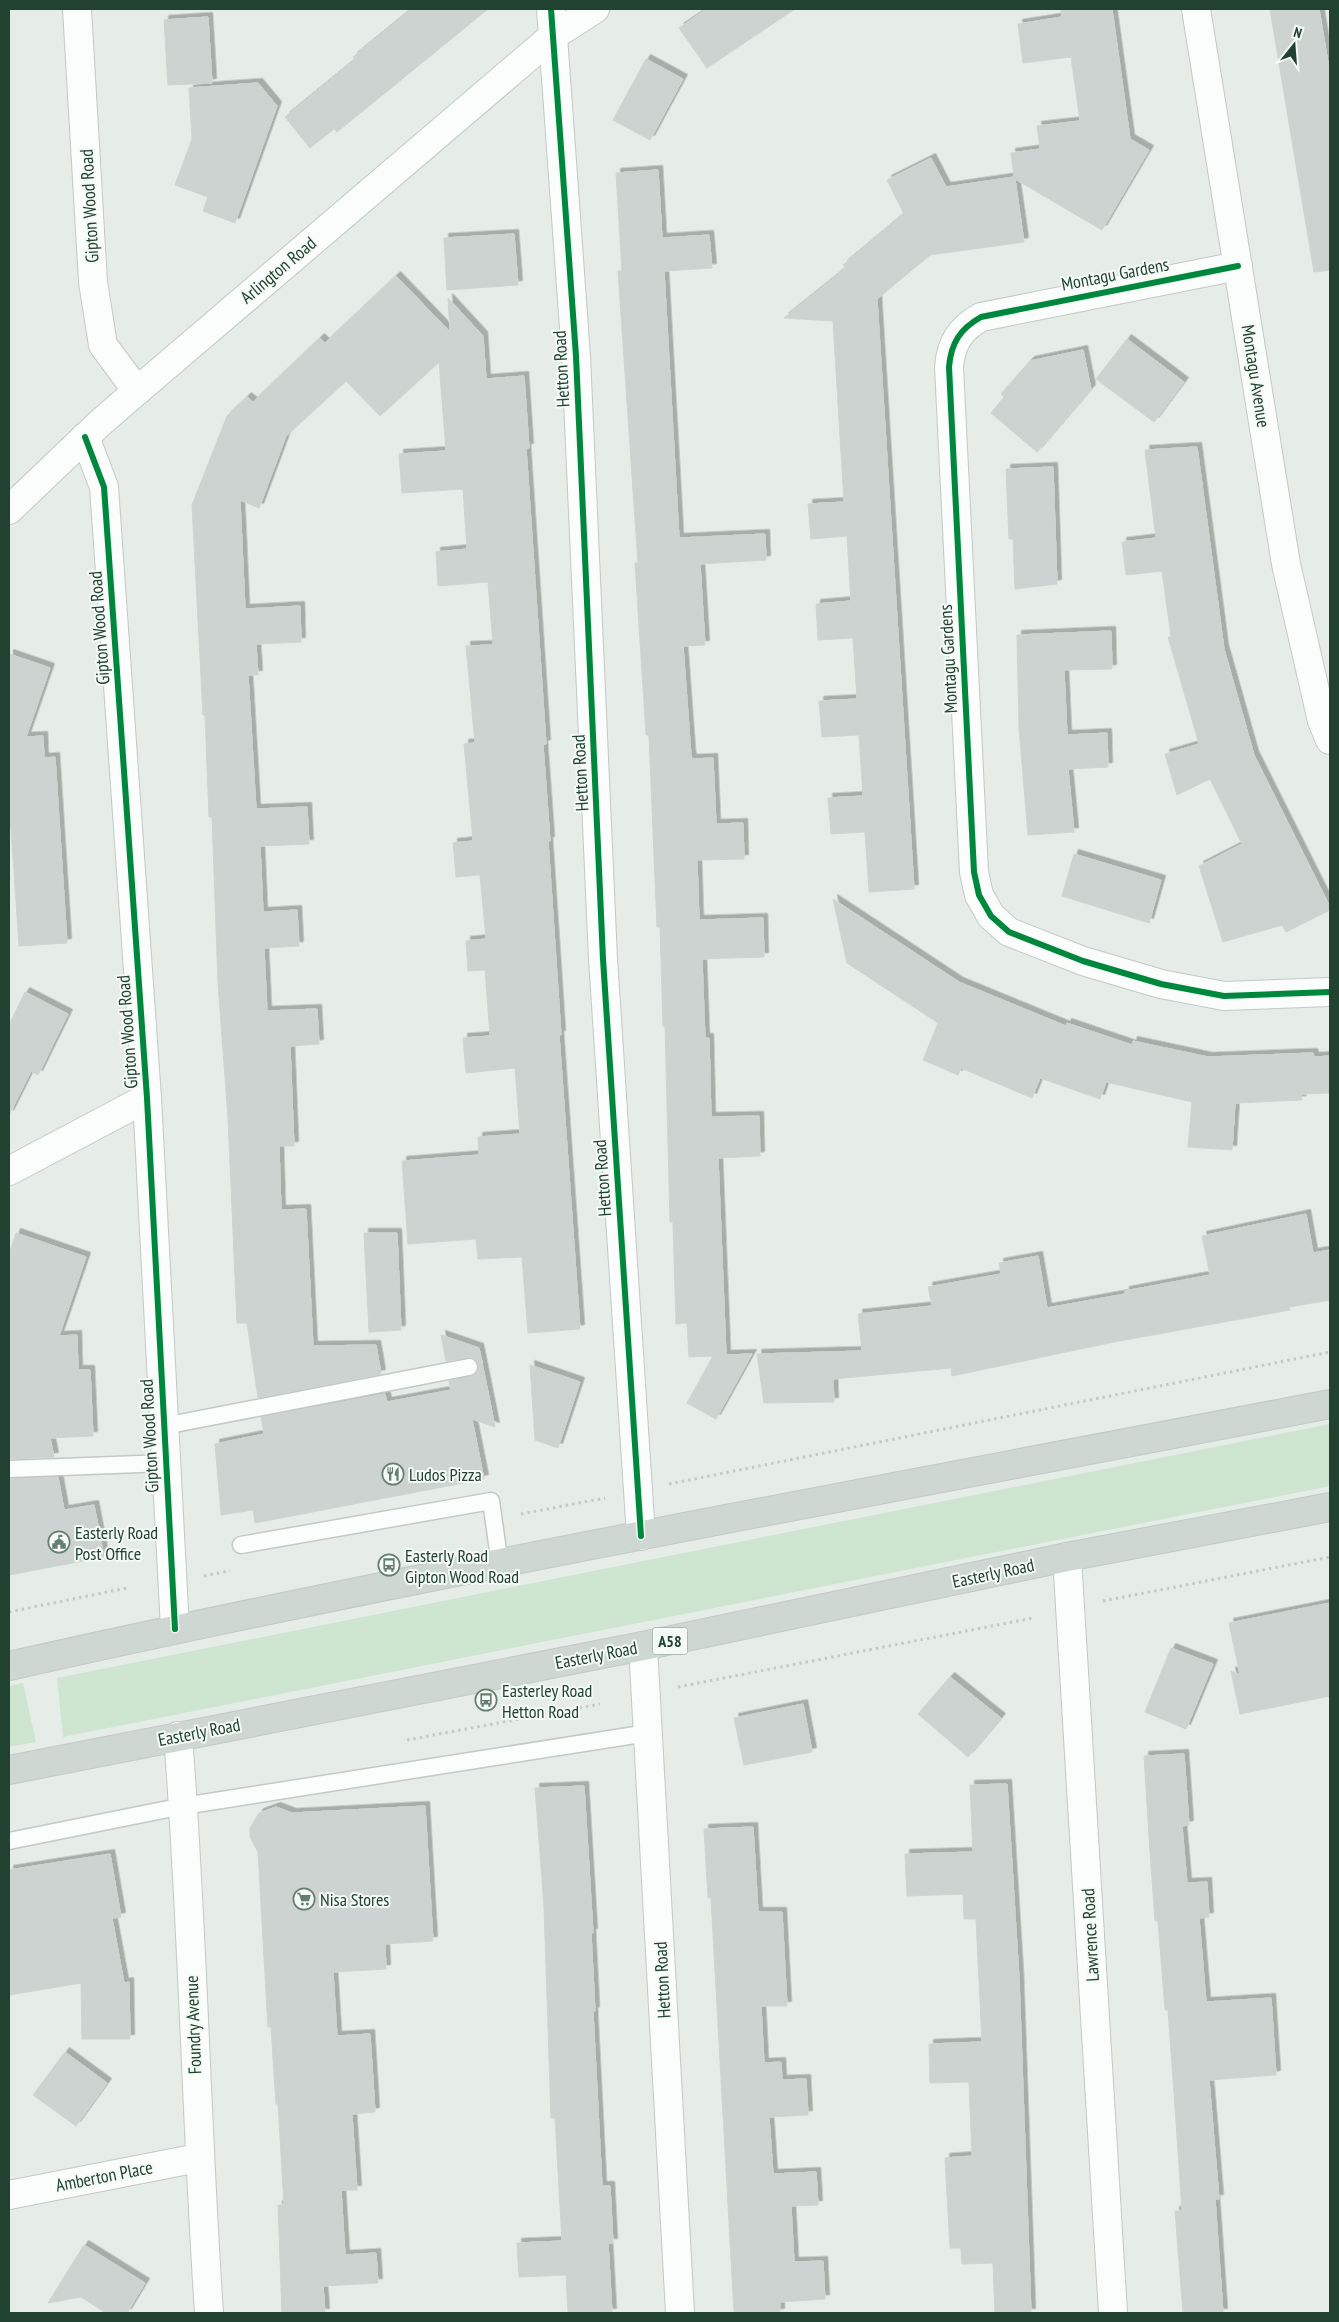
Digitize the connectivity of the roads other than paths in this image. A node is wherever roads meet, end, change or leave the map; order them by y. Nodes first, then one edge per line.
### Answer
1 (77, 9) edge
2 (551, 9) edge
3 (595, 9) edge
4 (1196, 9) edge
5 (553, 36) junction
6 (1238, 266) junction
7 (137, 391) junction
8 (85, 437) junction
9 (9, 510) edge
10 (1330, 740) edge
11 (1330, 992) edge
12 (147, 1098) junction
13 (9, 1171) edge
14 (469, 1367) dead end
15 (1330, 1404) edge
16 (164, 1426) junction
17 (166, 1462) junction
18 (9, 1469) edge
19 (1330, 1507) edge
20 (641, 1536) junction
21 (241, 1545) dead end
22 (1068, 1557) junction
23 (500, 1565) junction
24 (175, 1629) junction
25 (643, 1646) junction
26 (9, 1666) edge
27 (648, 1733) junction
28 (178, 1736) junction
29 (9, 1770) edge
30 (183, 1806) junction
31 (9, 1841) edge
32 (198, 2158) junction
33 (9, 2195) edge
34 (208, 2313) edge
35 (680, 2313) edge
36 (1113, 2313) edge

1 - 7 street, Gipton Wood Road
2 - 5 street, Hetton Road
3 - 5 street, Arlington Road
4 - 6 street, Montagu Avenue
5 - 7 street, Arlington Road
5 - 20 street, Hetton Road
6 - 10 street, Montagu Avenue
6 - 11 street, Montagu Gardens
7 - 8 street, Arlington Road
8 - 9 street, Arlington Road
8 - 12 street, Gipton Wood Road
12 - 13 street
12 - 16 street, Gipton Wood Road
14 - 16 lane
15 - 20 main road
16 - 17 street, Gipton Wood Road
17 - 18 lane
17 - 24 street, Gipton Wood Road
19 - 22 main road, Easterly Road / A58
20 - 23 main road
21 - 23 lane
22 - 25 main road, Easterly Road / A58
22 - 36 street, Lawrence Road
23 - 24 main road
24 - 26 main road
25 - 27 street, Hetton Road
25 - 28 main road, Easterly Road / A58
27 - 30 lane
27 - 35 street, Hetton Road
28 - 29 main road, Easterly Road / A58
28 - 30 street, Foundry Avenue
30 - 31 lane
30 - 32 street, Foundry Avenue
32 - 33 street, Amberton Place
32 - 34 street, Foundry Avenue

